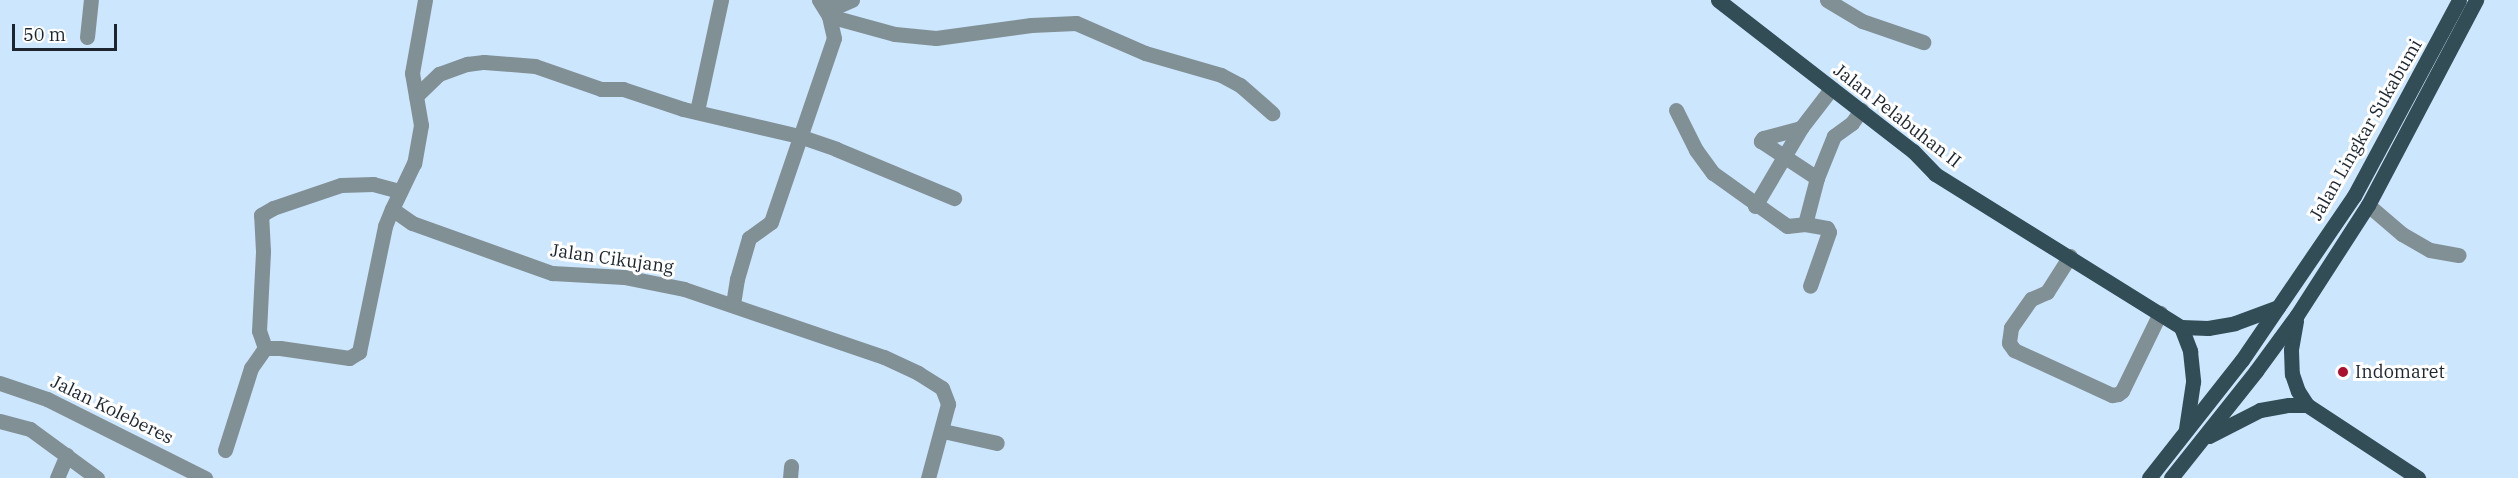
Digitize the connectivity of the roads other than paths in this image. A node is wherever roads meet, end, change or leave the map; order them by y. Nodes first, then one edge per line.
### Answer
1 (91, 0) edge
2 (425, 0) edge
3 (721, 0) edge
4 (852, 0) edge
5 (1827, 0) edge
6 (2459, 0) edge
7 (2476, 0) edge
8 (1726, 2) edge
9 (824, 7) edge
10 (87, 37) dead end
11 (1923, 42) dead end
12 (1831, 89) junction
13 (416, 96) junction
14 (1676, 110) dead end
15 (1861, 110) junction
16 (697, 111) junction
17 (1272, 113) dead end
18 (1801, 128) junction
19 (799, 136) junction
20 (1785, 157) junction
21 (1817, 178) junction
22 (400, 191) junction
23 (954, 198) dead end
24 (2368, 205) junction
25 (1755, 206) junction
26 (392, 209) junction
27 (1805, 224) junction
28 (2459, 255) dead end
29 (2070, 256) junction
30 (1810, 286) dead end
31 (733, 304) junction
32 (2281, 306) junction
33 (2160, 313) junction
34 (2297, 315) junction
35 (2181, 327) junction
36 (264, 348) junction
37 (0, 383) edge
38 (2307, 405) junction
39 (0, 421) edge
40 (943, 431) junction
41 (2185, 432) junction
42 (2200, 441) junction
43 (997, 443) dead end
44 (225, 450) dead end
45 (67, 455) junction
46 (57, 478) edge
47 (97, 478) edge
48 (205, 478) edge
49 (928, 478) edge
50 (2149, 478) edge
51 (2171, 478) edge
52 (2418, 478) edge

1 - 10 street
2 - 13 street
3 - 16 street
4 - 9 street
5 - 11 street
6 - 32 main road, Jalan Lingkar Sukabumi
7 - 24 main road, Jalan Lingkar Sukabumi
8 - 12 main road, Jalan Pelabuhan II
9 - 17 street
9 - 19 street
12 - 15 main road, Jalan Pelabuhan II
12 - 18 street
13 - 16 street
13 - 22 street
14 - 25 street
15 - 21 street
15 - 29 main road, Jalan Pelabuhan II
16 - 19 street
18 - 20 street
18 - 20 street
19 - 23 street
19 - 31 street
20 - 21 street
20 - 25 street
21 - 27 street
22 - 26 street
22 - 36 street
24 - 28 street
24 - 34 main road, Jalan Lingkar Sukabumi
25 - 27 street
26 - 31 street, Jalan Cikujang
26 - 36 street
27 - 30 street
29 - 33 main road, Jalan Pelabuhan II
29 - 33 street
31 - 40 street, Jalan Cikujang
32 - 35 main road
32 - 41 main road, Jalan Lingkar Sukabumi
33 - 35 main road, Jalan Pelabuhan II
34 - 38 main road
34 - 42 main road, Jalan Lingkar Sukabumi
35 - 41 main road
36 - 44 street
37 - 48 street, Jalan Koleberes
38 - 42 main road
38 - 52 main road
39 - 45 street
40 - 43 street
40 - 49 street, Jalan Cikujang
41 - 50 main road, Jalan Lingkar Sukabumi
42 - 51 main road, Jalan Lingkar Sukabumi
45 - 46 street
45 - 47 street

